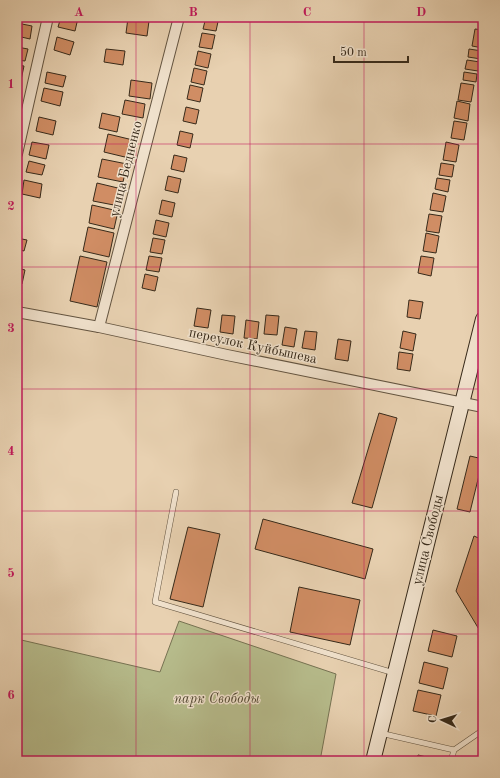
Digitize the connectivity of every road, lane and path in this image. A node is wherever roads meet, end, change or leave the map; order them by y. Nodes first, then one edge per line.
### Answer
1 (48, 17) edge
2 (179, 17) edge
3 (17, 154) edge
4 (17, 312) edge
5 (483, 319) edge
6 (99, 327) junction
7 (463, 403) junction
8 (483, 407) edge
9 (176, 492) dead end
10 (395, 673) junction
11 (483, 730) edge
12 (380, 733) junction
13 (454, 750) junction
14 (373, 761) edge
15 (452, 761) edge

1 - 3 street
2 - 6 street, улица Бедненко
4 - 6 street, переулок Куйбышева
5 - 7 main road, улица Свободы
6 - 7 street, переулок Куйбышева
7 - 8 street, переулок Куйбышева
7 - 10 main road, улица Свободы
9 - 10 lane
10 - 12 main road, улица Свободы
11 - 13 lane
12 - 13 lane
12 - 14 main road, улица Свободы
13 - 15 lane

